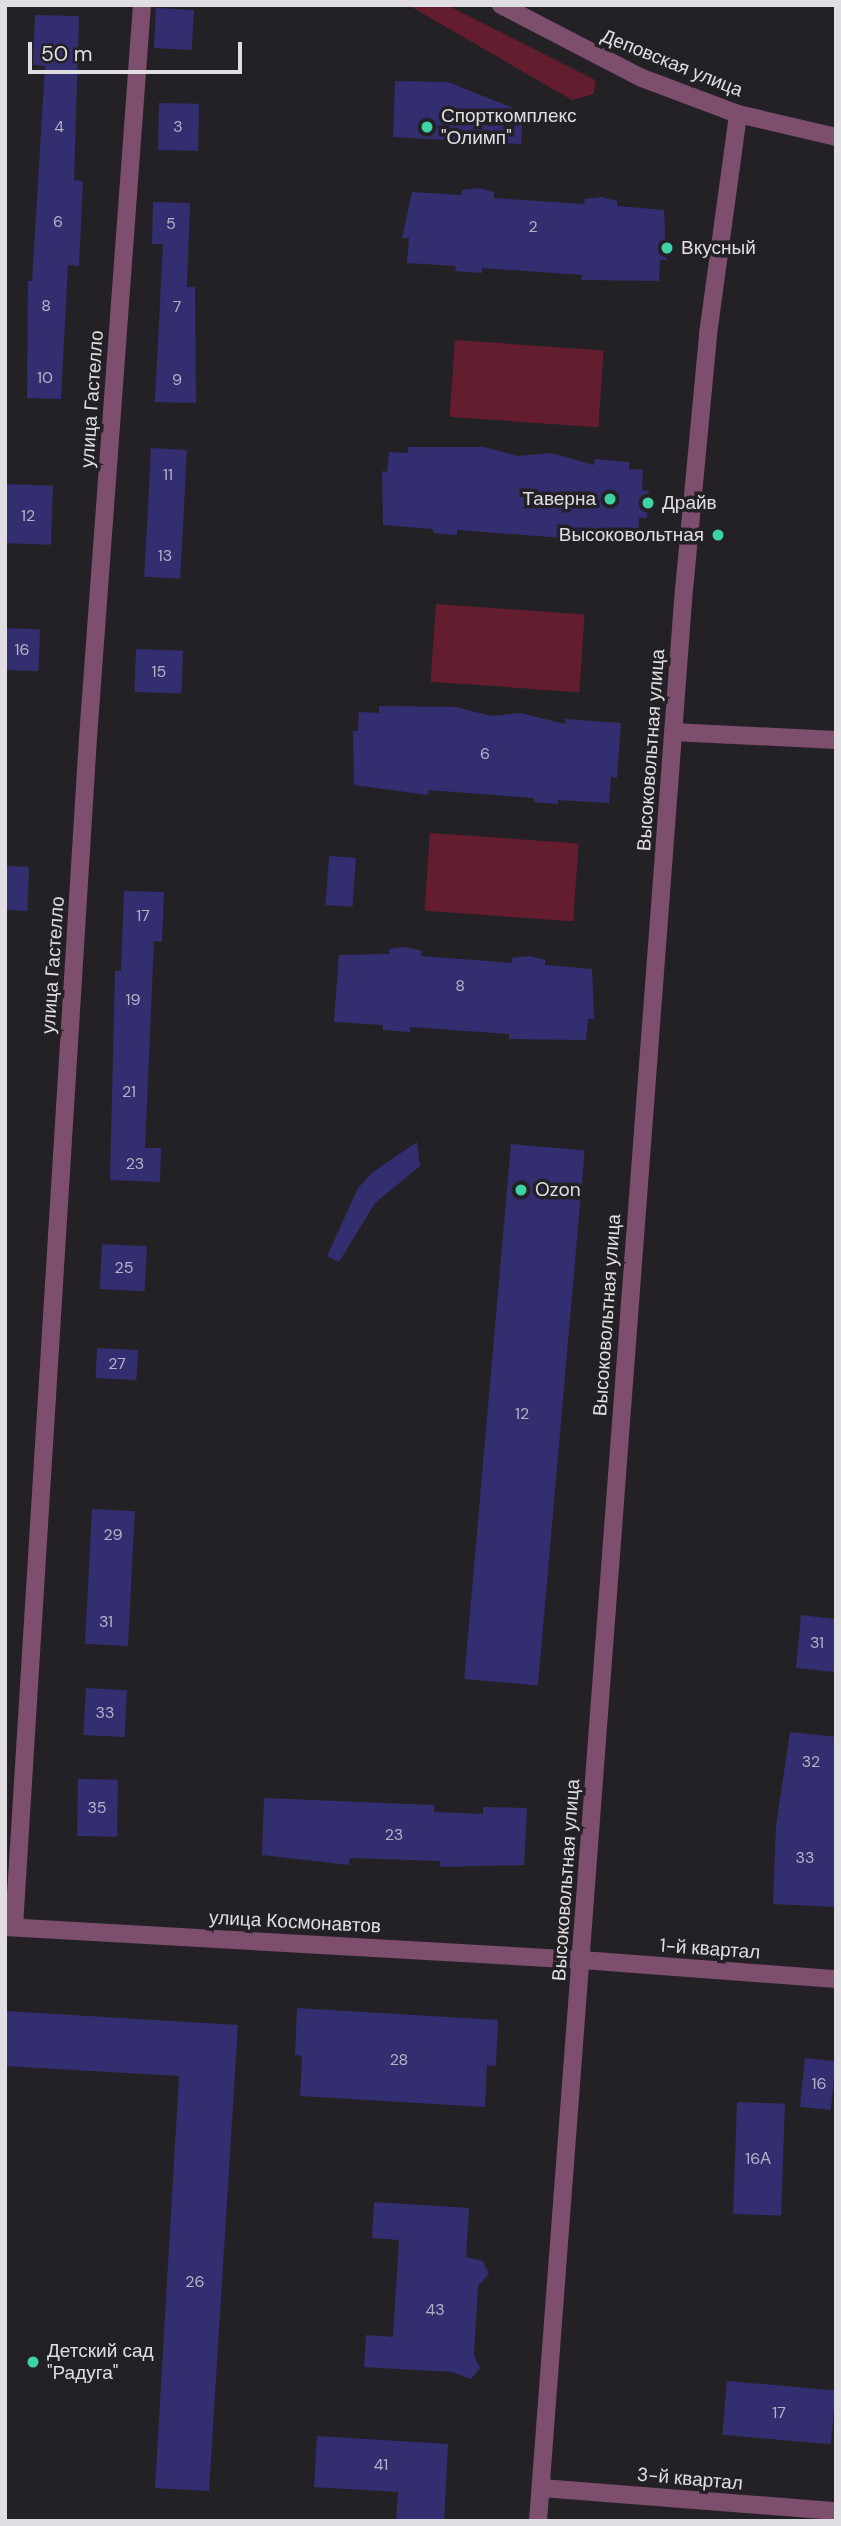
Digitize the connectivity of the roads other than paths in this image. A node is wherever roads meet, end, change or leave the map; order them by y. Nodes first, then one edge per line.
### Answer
1 (142, 5) edge
2 (501, 5) edge
3 (738, 114) junction
4 (836, 137) edge
5 (673, 733) junction
6 (836, 740) edge
7 (10, 1927) edge
8 (582, 1960) junction
9 (836, 1979) edge
10 (542, 2488) junction
11 (836, 2511) edge
12 (538, 2521) edge

1 - 7 street, улица Гастелло
2 - 3 street, Деповская улица
3 - 4 street, Деповская улица
3 - 5 street, Высоковольтная улица
5 - 6 street
5 - 8 street, Высоковольтная улица
7 - 8 street, улица Космонавтов
8 - 9 street, 1-й квартал
8 - 10 street, Высоковольтная улица
10 - 11 street, 3-й квартал
10 - 12 street, Высоковольтная улица

